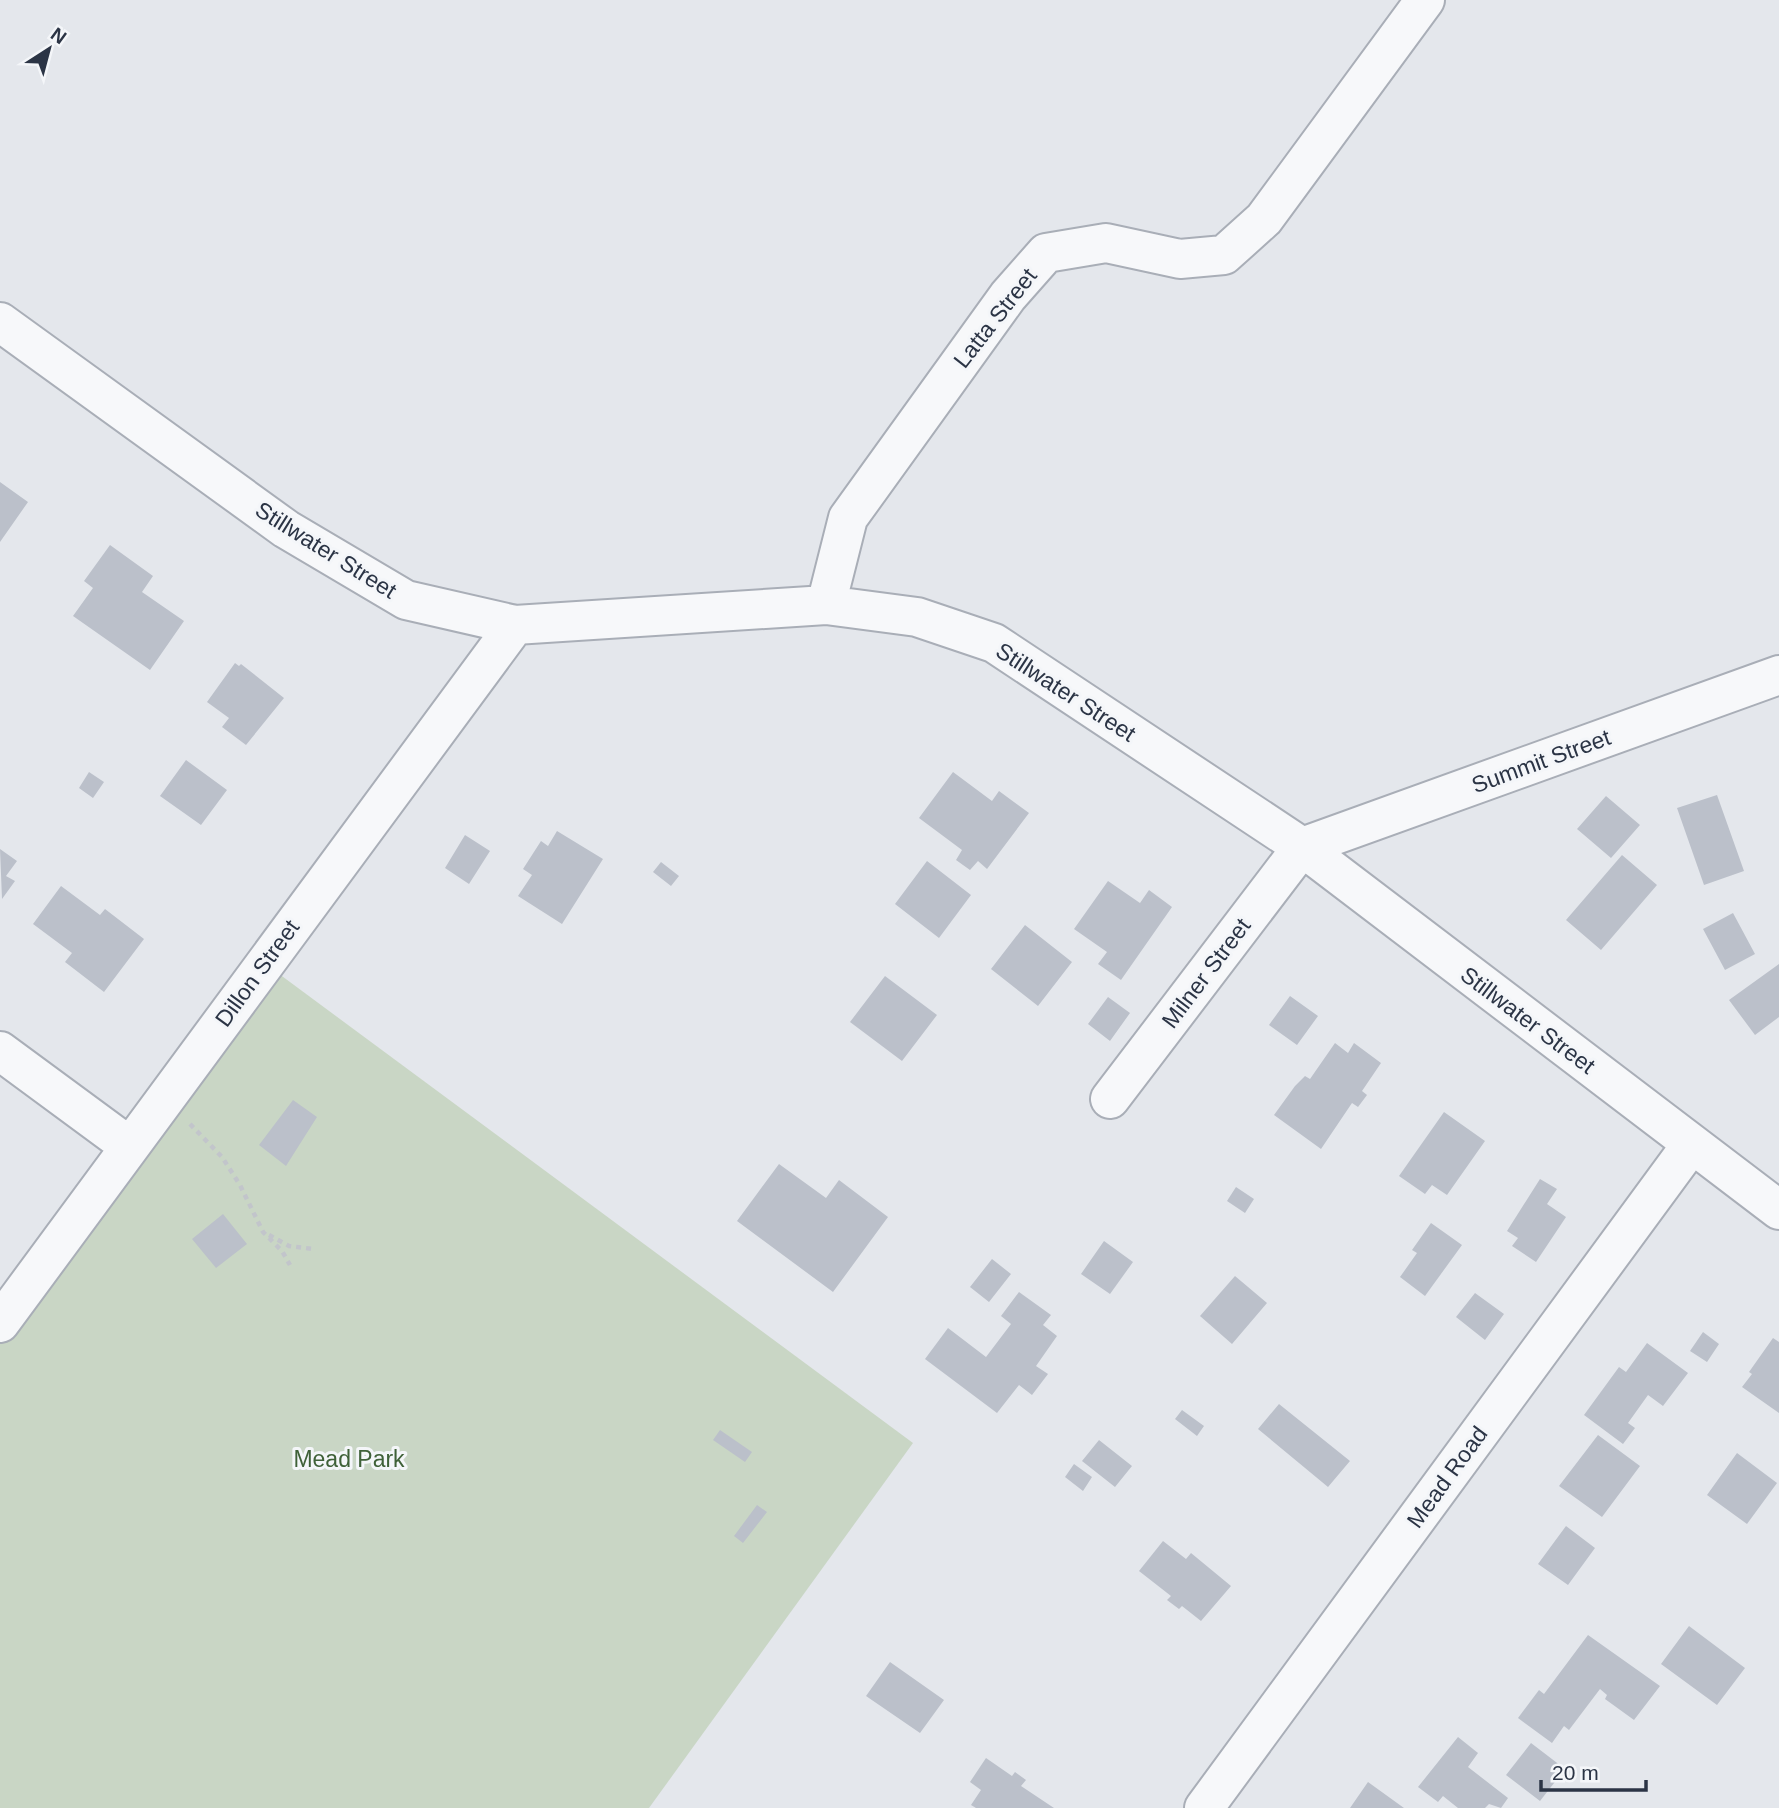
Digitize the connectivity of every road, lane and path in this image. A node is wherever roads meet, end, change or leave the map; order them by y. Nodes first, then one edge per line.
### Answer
1 (1425, 0) edge
2 (0, 322) edge
3 (827, 605) junction
4 (515, 625) junction
5 (1779, 675) edge
6 (1302, 847) junction
7 (0, 1051) edge
8 (1110, 1099) dead end
9 (163, 1101) junction
10 (1691, 1145) junction
11 (129, 1146) junction
12 (1779, 1210) edge
13 (262, 1232) junction
14 (313, 1250) dead end
15 (290, 1265) dead end
16 (0, 1322) edge
17 (1204, 1808) edge

1 - 3 street, Latta Street
2 - 4 street, Stillwater Street
3 - 4 street, Stillwater Street
3 - 6 street, Stillwater Street
4 - 9 street, Dillon Street
5 - 6 street, Summit Street
6 - 8 street, Milner Street
6 - 10 street, Stillwater Street
7 - 11 street
9 - 11 street, Dillon Street
9 - 13 path
10 - 12 street, Stillwater Street
10 - 17 street, Mead Road
11 - 16 street, Dillon Street
13 - 14 path
13 - 15 path

